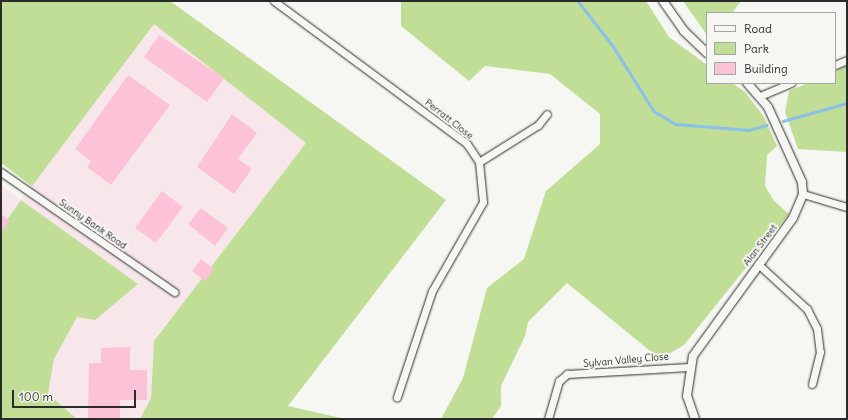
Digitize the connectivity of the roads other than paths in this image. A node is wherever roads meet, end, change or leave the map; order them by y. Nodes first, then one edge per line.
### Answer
1 (274, 1) edge
2 (663, 1) edge
3 (706, 52) edge
4 (847, 60) edge
5 (836, 65) edge
6 (748, 84) edge
7 (789, 84) edge
8 (760, 96) junction
9 (547, 114) dead end
10 (479, 162) junction
11 (1, 172) edge
12 (803, 194) junction
13 (847, 207) edge
14 (758, 264) junction
15 (174, 292) dead end
16 (688, 367) junction
17 (812, 384) dead end
18 (397, 397) dead end
19 (548, 419) edge
20 (695, 419) edge

1 - 10 street, Perratt Close
2 - 3 street
4 - 5 street
6 - 8 street
7 - 8 street
8 - 12 street
9 - 10 street
10 - 18 street, Perratt Close
11 - 15 street, Sunny Bank Road
12 - 13 street
12 - 14 street, Alan Street
14 - 16 street, Alan Street
14 - 17 street
16 - 19 street, Sylvan Valley Close
16 - 20 street, Alan Street

